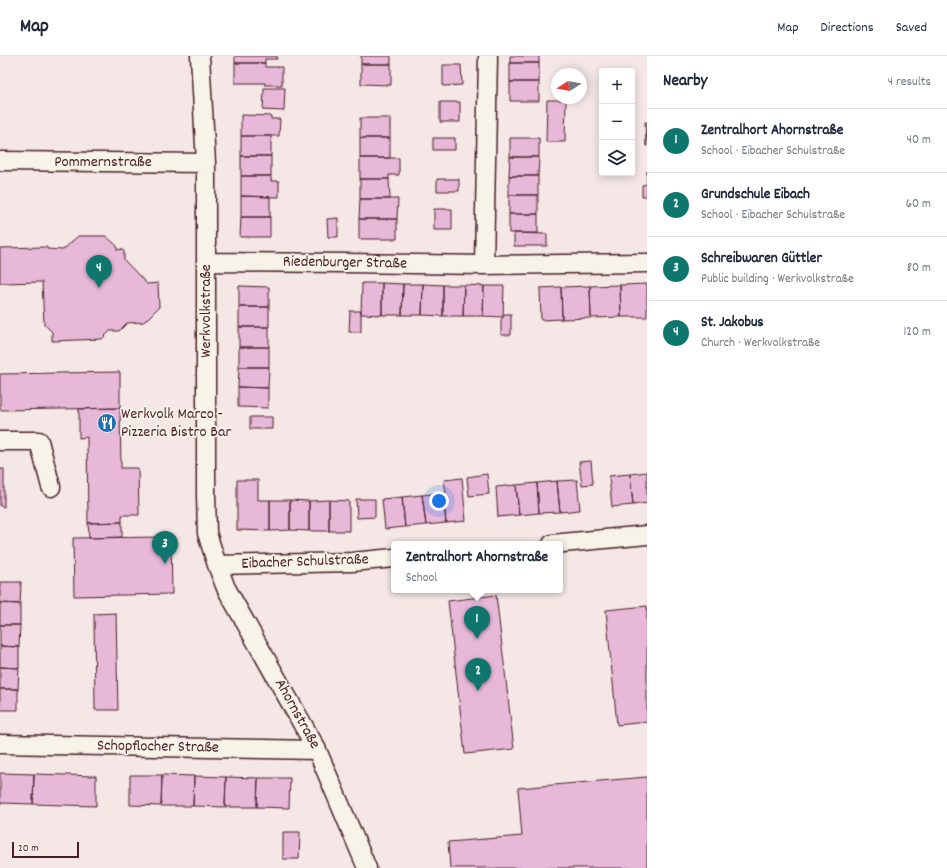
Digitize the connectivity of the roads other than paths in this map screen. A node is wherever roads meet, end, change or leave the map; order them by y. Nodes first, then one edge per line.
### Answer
1 (200, 56) edge
2 (488, 56) edge
3 (0, 161) edge
4 (206, 162) junction
5 (206, 262) junction
6 (647, 263) edge
7 (484, 266) junction
8 (0, 441) edge
9 (51, 488) dead end
10 (647, 536) edge
11 (563, 543) edge
12 (391, 558) edge
13 (217, 565) junction
14 (0, 744) edge
15 (317, 750) junction
16 (367, 868) edge

1 - 4 street, Werkvolkstraße
2 - 7 street
3 - 4 street, Pommernstraße
4 - 5 street, Werkvolkstraße
5 - 7 street, Riedenburger Straße
5 - 13 street, Werkvolkstraße
6 - 7 street, Riedenburger Straße
8 - 9 street
10 - 11 street
12 - 13 street, Eibacher Schulstraße
13 - 15 street, Ahornstraße
14 - 15 street, Schopflocher Straße
15 - 16 street, Ahornstraße

